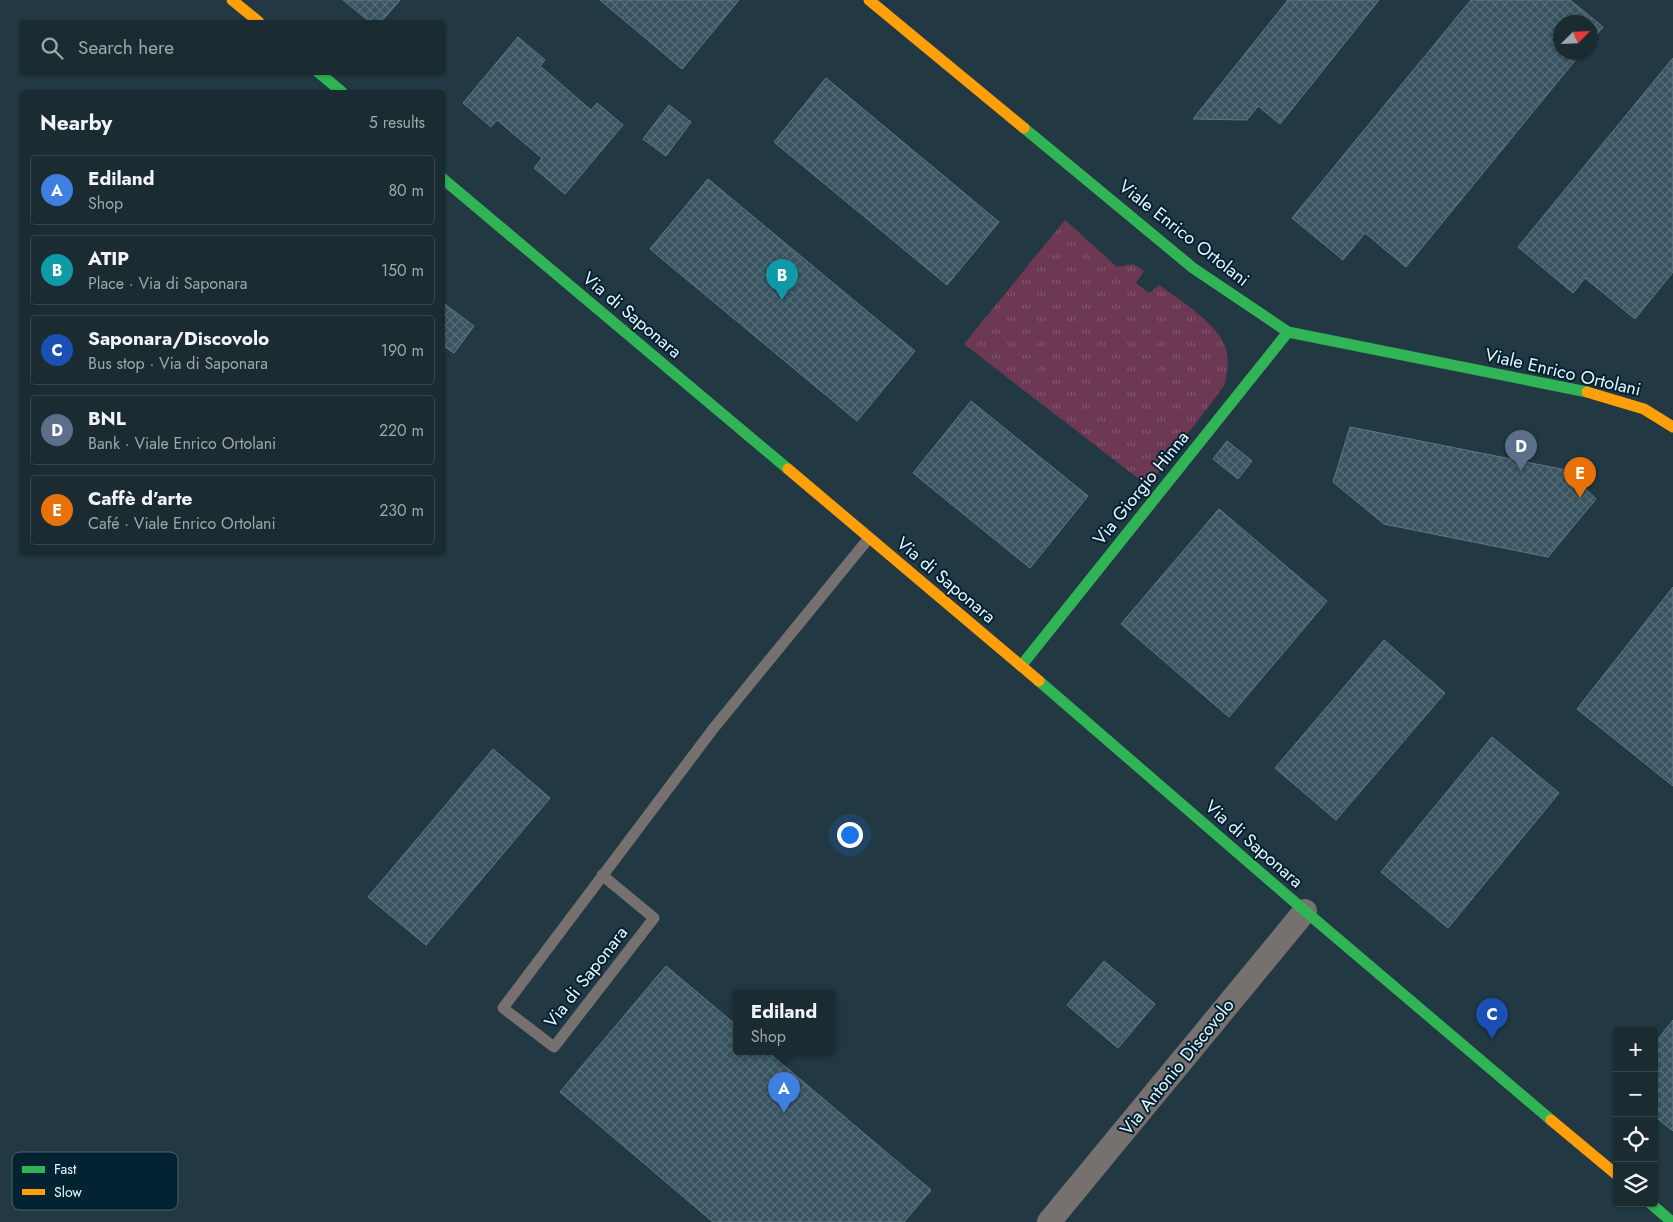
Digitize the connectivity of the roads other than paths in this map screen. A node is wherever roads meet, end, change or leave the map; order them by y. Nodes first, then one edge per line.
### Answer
1 (232, 0) edge
2 (869, 0) edge
3 (257, 20) edge
4 (322, 75) edge
5 (340, 90) edge
6 (445, 181) edge
7 (1288, 332) junction
8 (1673, 427) edge
9 (868, 538) junction
10 (1021, 666) junction
11 (602, 875) junction
12 (1304, 911) junction
13 (1613, 1172) edge
14 (1655, 1207) edge
15 (1049, 1222) edge
16 (1672, 1222) edge

1 - 3 street
2 - 7 street, Viale Enrico Ortolani
4 - 5 street
6 - 9 street, Via di Saponara
7 - 8 street, Viale Enrico Ortolani
7 - 10 street, Via Giorgio Hinna
9 - 10 street, Via di Saponara
9 - 11 lane, Via di Saponara
10 - 12 street, Via di Saponara
11 - 11 lane, Via di Saponara
12 - 13 street, Via di Saponara
12 - 15 street, Via Antonio Discovolo
14 - 16 street

